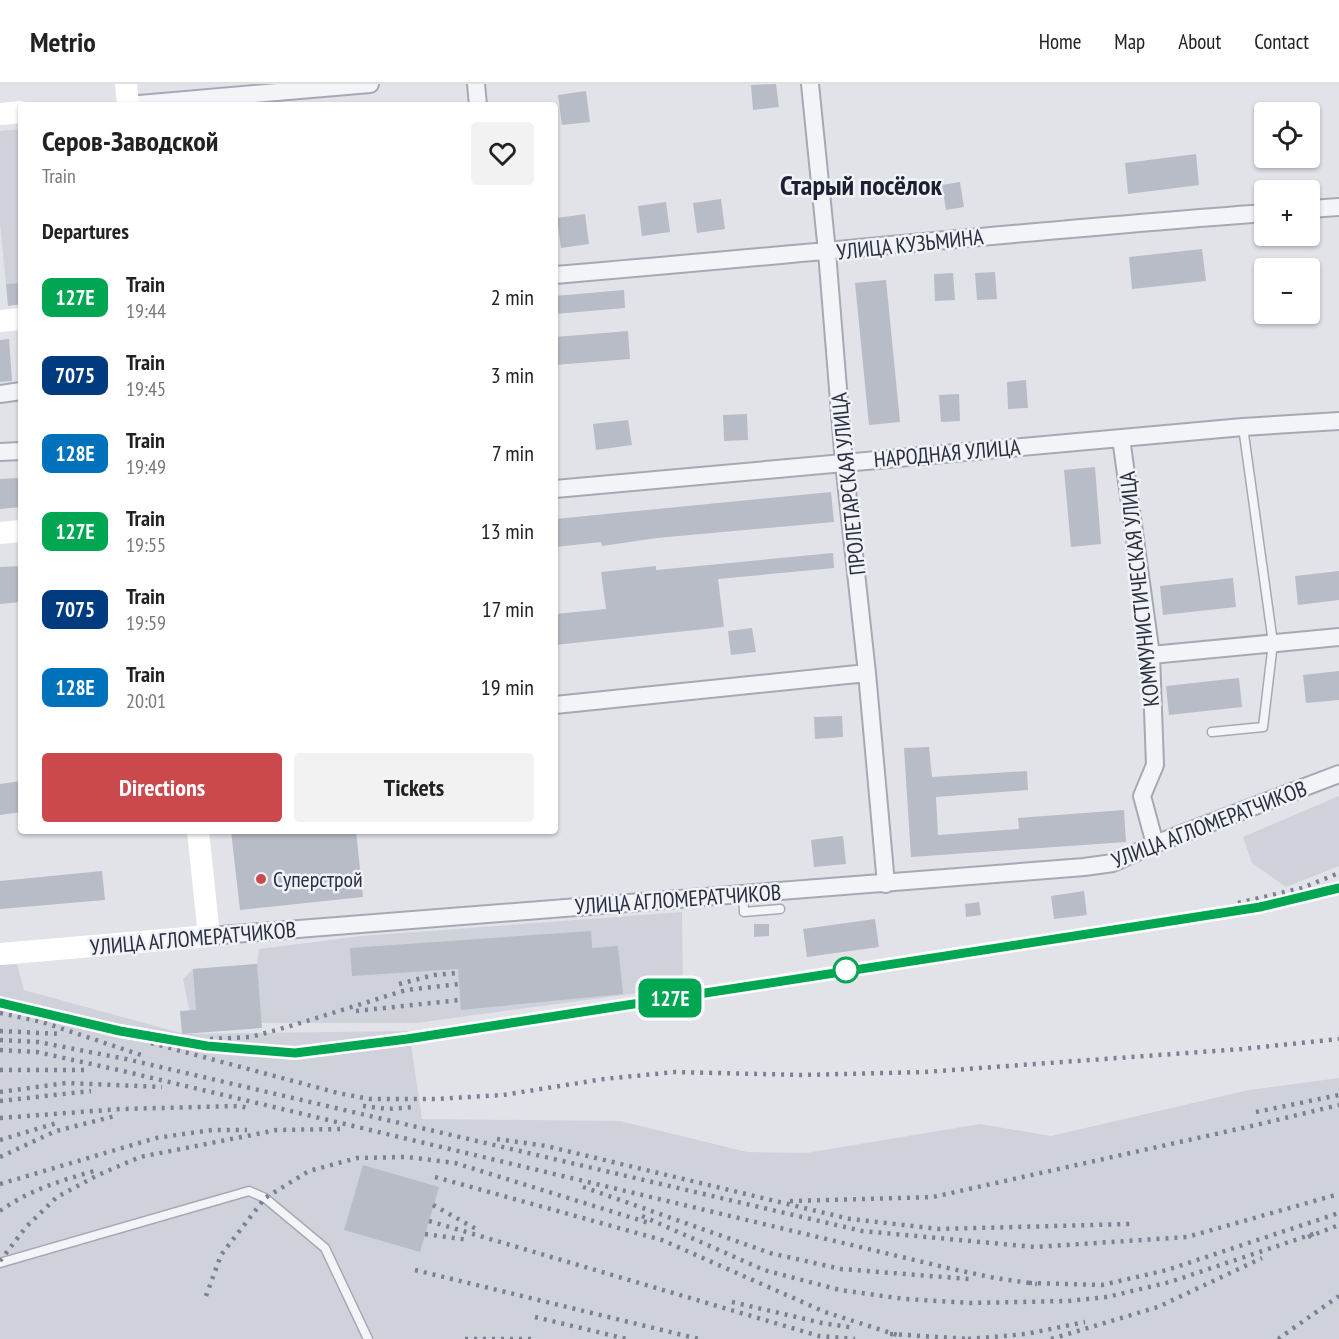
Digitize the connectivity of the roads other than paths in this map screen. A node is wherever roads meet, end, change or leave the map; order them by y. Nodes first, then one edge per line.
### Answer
1 (126, 84) edge
2 (370, 84) edge
3 (476, 84) edge
4 (810, 84) edge
5 (127, 102) edge
6 (162, 102) edge
7 (477, 102) edge
8 (18, 112) edge
9 (0, 114) edge
10 (1339, 207) edge
11 (1320, 208) edge
12 (1254, 214) edge
13 (827, 252) junction
14 (558, 275) edge
15 (18, 319) edge
16 (0, 321) edge
17 (18, 392) edge
18 (0, 394) edge
19 (1339, 421) edge
20 (1243, 427) junction
21 (1121, 438) junction
22 (18, 451) edge
23 (0, 452) edge
24 (844, 463) junction
25 (558, 489) edge
26 (18, 531) edge
27 (0, 533) edge
28 (1339, 637) edge
29 (1273, 643) junction
30 (1150, 654) junction
31 (867, 673) junction
32 (558, 705) edge
33 (1212, 732) dead end
34 (1339, 774) edge
35 (198, 834) edge
36 (1155, 844) junction
37 (886, 884) junction
38 (743, 894) junction
39 (780, 909) dead end
40 (209, 936) junction
41 (0, 954) edge
42 (0, 1263) edge
43 (368, 1339) edge

1 - 5 street
2 - 6 street
3 - 7 street
4 - 13 street, ПРОЛЕТАРСКАЯ УЛИЦА
8 - 9 street
10 - 11 street
12 - 13 street, УЛИЦА КУЗЬМИНА
13 - 14 street, УЛИЦА КУЗЬМИНА
13 - 24 street, ПРОЛЕТАРСКАЯ УЛИЦА
15 - 16 street
17 - 18 street
19 - 20 street, НАРОДНАЯ УЛИЦА
20 - 21 street, НАРОДНАЯ УЛИЦА
20 - 29 lane
21 - 24 street, НАРОДНАЯ УЛИЦА
21 - 30 street, КОММУНИСТИЧЕСКАЯ УЛИЦА
22 - 23 street
24 - 25 street, НАРОДНАЯ УЛИЦА
24 - 31 street, ПРОЛЕТАРСКАЯ УЛИЦА
26 - 27 street
28 - 29 street
29 - 30 street
29 - 33 lane
30 - 36 street, КОММУНИСТИЧЕСКАЯ УЛИЦА
31 - 32 street
31 - 37 street, ПРОЛЕТАРСКАЯ УЛИЦА
34 - 36 street, УЛИЦА АГЛОМЕРАТЧИКОВ
35 - 40 street
36 - 37 street, УЛИЦА АГЛОМЕРАТЧИКОВ
37 - 38 street, УЛИЦА АГЛОМЕРАТЧИКОВ
38 - 39 lane
38 - 40 street, УЛИЦА АГЛОМЕРАТЧИКОВ
40 - 41 street, УЛИЦА АГЛОМЕРАТЧИКОВ
42 - 43 lane

